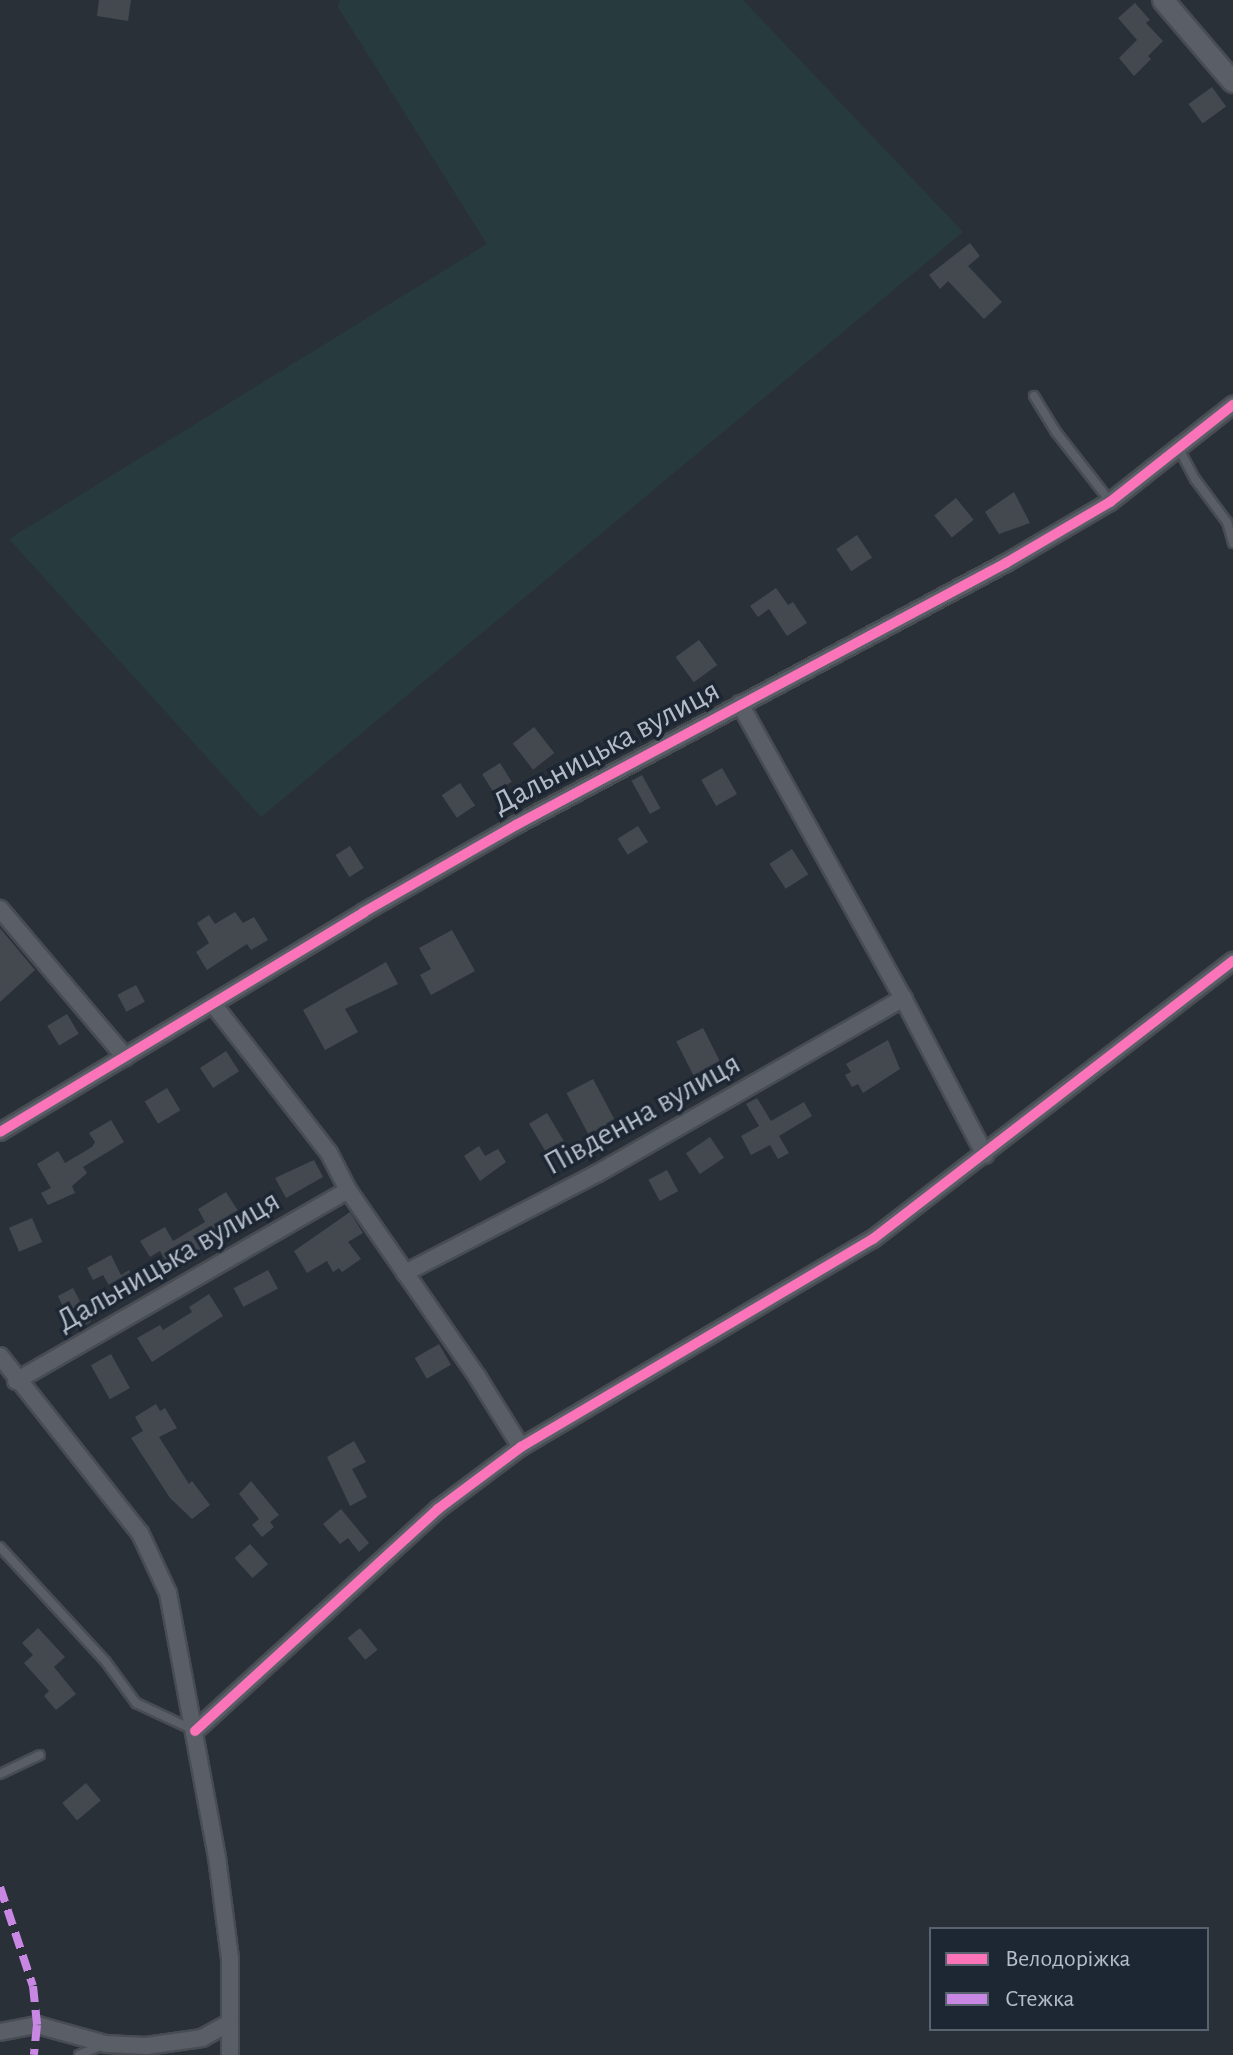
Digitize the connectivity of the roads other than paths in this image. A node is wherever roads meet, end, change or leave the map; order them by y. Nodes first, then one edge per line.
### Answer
1 (1163, 0) edge
2 (1233, 82) edge
3 (1034, 396) dead end
4 (1233, 405) edge
5 (1179, 449) junction
6 (1110, 502) junction
7 (1230, 524) edge
8 (1233, 543) edge
9 (740, 704) junction
10 (0, 909) edge
11 (1233, 961) edge
12 (903, 998) junction
13 (213, 1004) junction
14 (125, 1057) junction
15 (0, 1132) edge
16 (985, 1155) junction
17 (348, 1190) junction
18 (405, 1273) junction
19 (0, 1356) edge
20 (16, 1381) junction
21 (521, 1447) junction
22 (0, 1547) edge
23 (195, 1731) junction
24 (40, 1755) dead end
25 (0, 1774) edge
26 (229, 2023) junction
27 (0, 2032) edge
28 (106, 2044) junction
29 (79, 2055) edge
30 (230, 2055) edge

1 - 2 street
3 - 6 lane
4 - 5 street, Дальницька вулиця
5 - 6 street, Дальницька вулиця
5 - 7 lane
6 - 9 street, Дальницька вулиця
7 - 8 lane
9 - 12 street
9 - 13 street, Дальницька вулиця
10 - 14 street
11 - 16 street
12 - 16 street
12 - 18 street, Південна вулиця
13 - 14 street, Дальницька вулиця
13 - 17 street
14 - 15 street, Дальницька вулиця
16 - 21 street
17 - 18 street
17 - 20 street, Дальницька вулиця
18 - 21 street
19 - 20 street
20 - 23 street
21 - 23 street
22 - 23 lane
23 - 26 street
24 - 25 lane
26 - 28 street
26 - 30 street
27 - 28 street
28 - 29 lane

